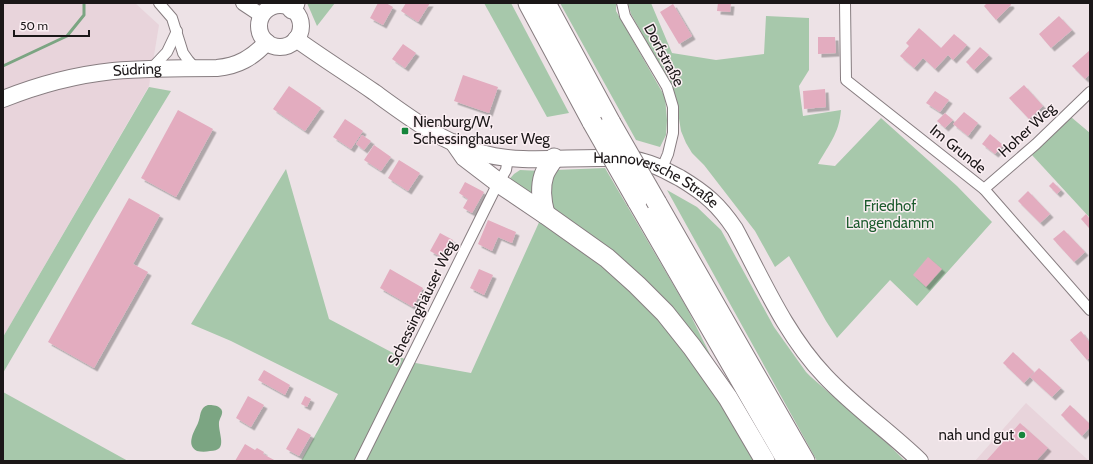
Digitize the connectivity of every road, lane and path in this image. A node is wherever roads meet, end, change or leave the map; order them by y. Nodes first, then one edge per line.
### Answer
1 (159, 3) edge
2 (243, 3) edge
3 (528, 3) edge
4 (546, 3) edge
5 (622, 3) edge
6 (845, 3) edge
7 (293, 6) edge
8 (261, 15) junction
9 (177, 31) junction
10 (296, 39) junction
11 (266, 42) junction
12 (196, 68) junction
13 (151, 69) junction
14 (1090, 92) edge
15 (3, 100) edge
16 (456, 144) junction
17 (508, 158) junction
18 (554, 158) junction
19 (662, 168) junction
20 (499, 182) junction
21 (984, 189) junction
22 (545, 214) junction
23 (1090, 310) edge
24 (360, 461) edge
25 (765, 461) edge
26 (787, 461) edge
27 (805, 461) edge
28 (920, 461) edge

1 - 9 street
2 - 8 street
3 - 26 highway, bridge
4 - 27 highway, bridge
5 - 19 street, Dorfstraße
6 - 21 street, Im Grunde
7 - 8 main road
7 - 10 main road
8 - 11 main road
9 - 12 street
9 - 13 street
10 - 11 main road
10 - 16 main road, Hannoversche Straße
11 - 12 main road, Südring
12 - 13 main road, Südring
13 - 15 main road, Südring
14 - 21 street, Hoher Weg
16 - 17 main road, Hannoversche Straße
16 - 20 highway
17 - 18 main road, Hannoversche Straße
17 - 20 street, Schessinghäuser Weg
18 - 19 main road, Hannoversche Straße
18 - 22 highway
19 - 28 main road, Hannoversche Straße
20 - 22 highway
20 - 24 street, Schessinghäuser Weg
21 - 23 street, Im Grunde
22 - 25 highway

